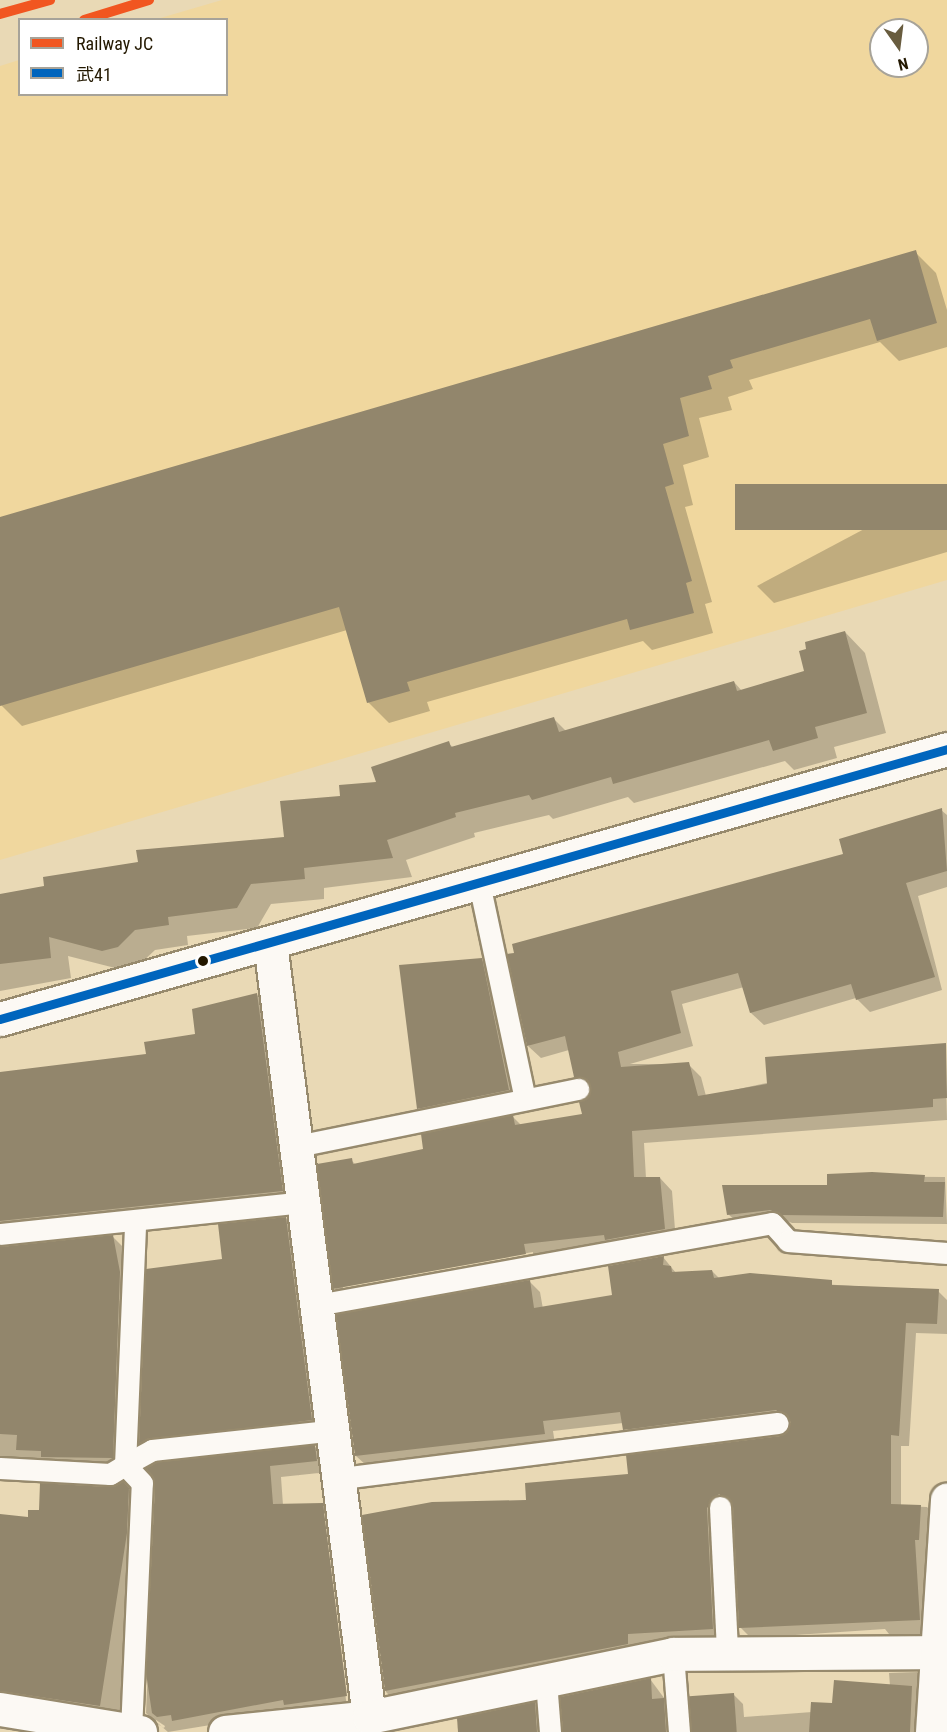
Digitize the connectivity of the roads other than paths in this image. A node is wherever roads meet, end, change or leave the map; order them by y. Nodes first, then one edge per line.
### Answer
1 (947, 749) edge
2 (479, 883) junction
3 (270, 943) junction
4 (0, 1019) edge
5 (578, 1089) dead end
6 (525, 1099) junction
7 (297, 1146) junction
8 (304, 1202) junction
9 (135, 1222) junction
10 (0, 1234) edge
11 (947, 1252) edge
12 (317, 1305) junction
13 (778, 1423) dead end
14 (335, 1430) junction
15 (125, 1465) junction
16 (0, 1468) edge
17 (342, 1478) junction
18 (947, 1499) edge
19 (720, 1507) dead end
20 (727, 1652) junction
21 (935, 1652) junction
22 (673, 1654) junction
23 (546, 1681) junction
24 (369, 1717) junction
25 (14, 1718) edge
26 (135, 1731) edge
27 (225, 1732) edge
28 (550, 1732) edge
29 (679, 1732) edge
30 (932, 1732) edge

1 - 2 street
2 - 3 street
2 - 6 lane
3 - 4 street
3 - 7 street
5 - 6 lane
6 - 7 lane
7 - 8 street
8 - 9 lane
8 - 12 street
9 - 10 lane
9 - 15 lane
11 - 12 lane
12 - 14 street
13 - 17 lane
14 - 15 lane
14 - 17 street
15 - 16 lane
15 - 26 lane
17 - 24 street
18 - 21 street
19 - 20 lane
20 - 21 street
20 - 22 street
21 - 30 street
22 - 23 street
22 - 29 lane
23 - 24 street
23 - 28 lane
24 - 27 street
25 - 26 street

